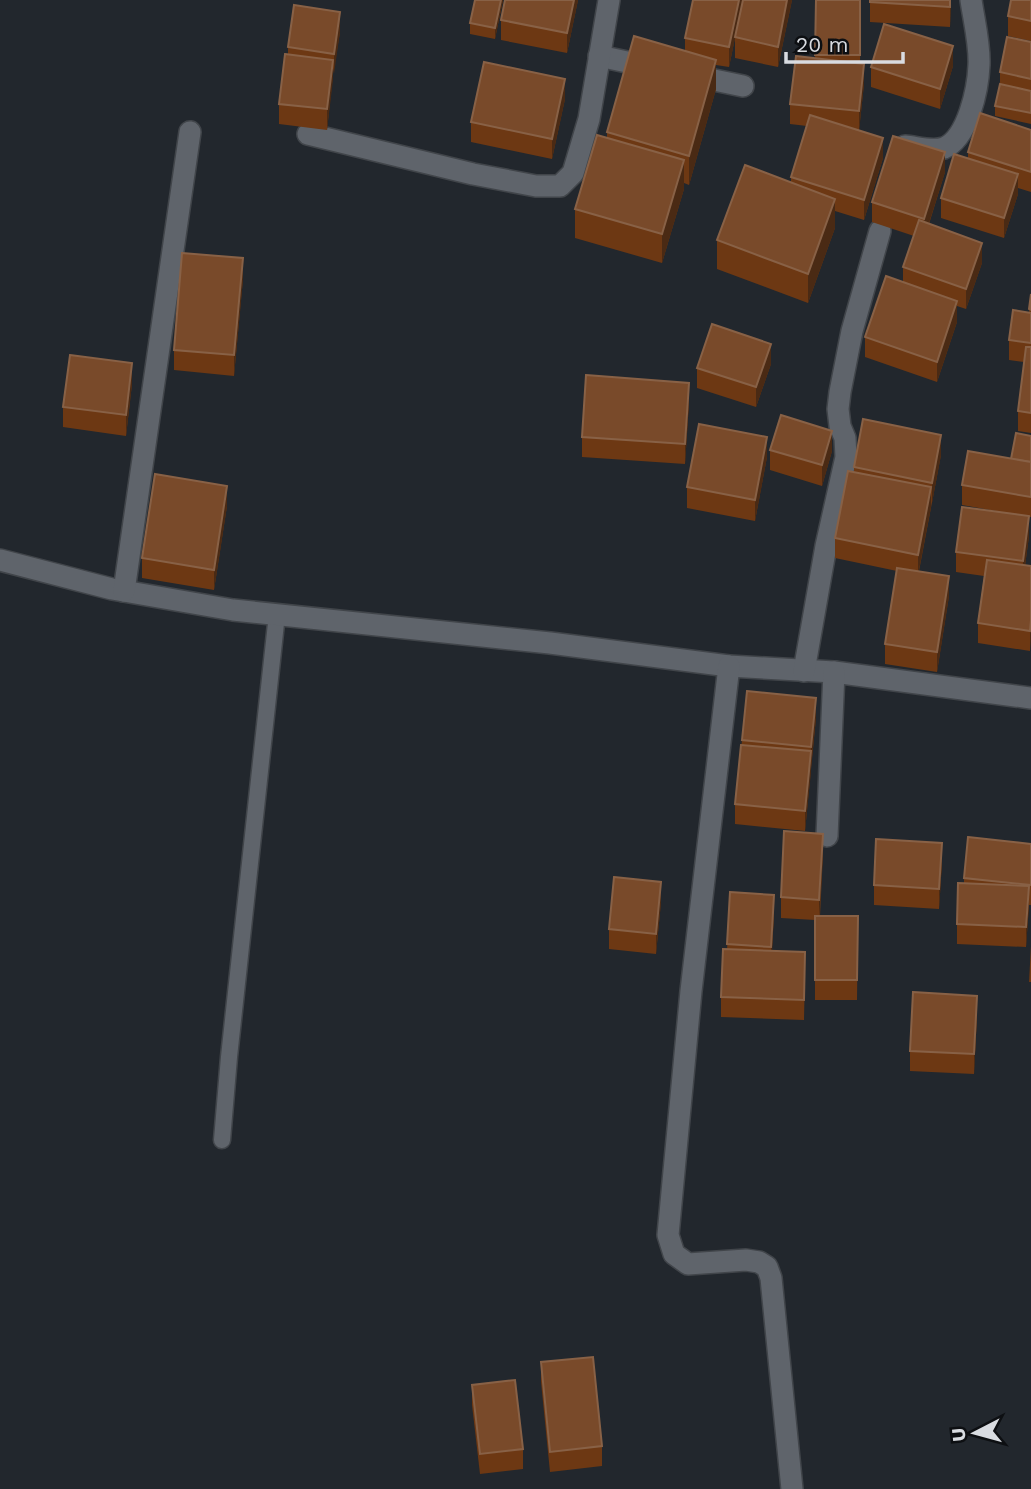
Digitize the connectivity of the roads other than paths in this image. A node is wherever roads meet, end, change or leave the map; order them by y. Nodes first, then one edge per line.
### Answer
1 (608, 0) edge
2 (971, 0) edge
3 (599, 56) junction
4 (743, 86) dead end
5 (190, 132) dead end
6 (308, 134) dead end
7 (902, 145) edge
8 (880, 231) dead end
9 (0, 560) edge
10 (124, 591) junction
11 (277, 614) junction
12 (729, 666) junction
13 (804, 671) junction
14 (834, 672) junction
15 (1030, 694) edge
16 (827, 835) dead end
17 (222, 1140) dead end
18 (792, 1489) edge

1 - 3 street
2 - 7 street
3 - 4 street
3 - 6 street
5 - 10 street
8 - 13 street
9 - 10 street
10 - 11 street
11 - 12 street
11 - 17 lane
12 - 13 street
12 - 18 street
13 - 14 street
14 - 15 street
14 - 16 street

